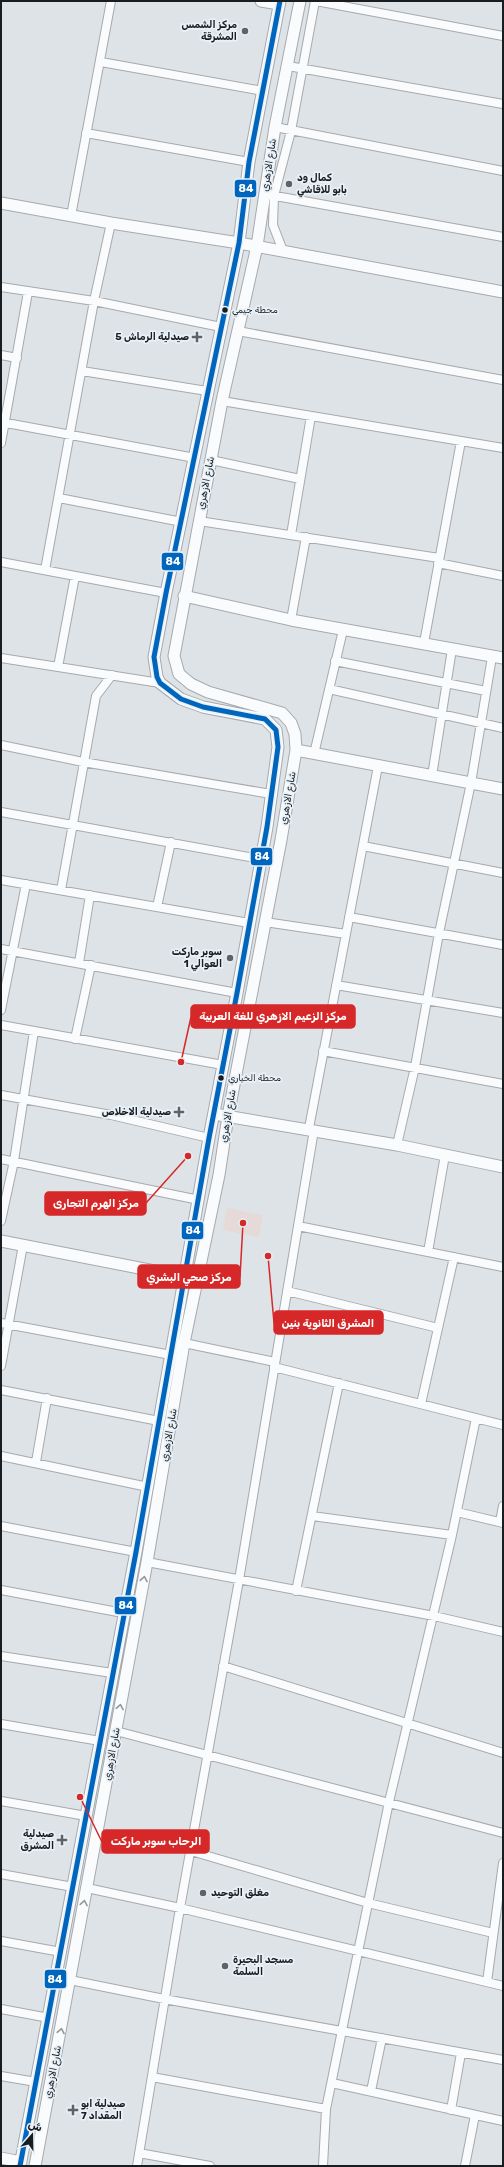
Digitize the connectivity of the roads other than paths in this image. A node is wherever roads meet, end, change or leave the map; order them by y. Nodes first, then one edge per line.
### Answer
1 (111, 1) edge
2 (261, 1) edge
3 (300, 1) edge
4 (315, 1) edge
5 (280, 3) edge
6 (503, 36) edge
7 (101, 62) junction
8 (288, 66) junction
9 (301, 68) junction
10 (263, 91) junction
11 (503, 104) edge
12 (275, 127) junction
13 (291, 131) junction
14 (86, 133) junction
15 (249, 162) junction
16 (503, 171) edge
17 (270, 195) junction
18 (1, 203) edge
19 (71, 216) junction
20 (111, 223) junction
21 (503, 237) edge
22 (239, 243) junction
23 (257, 246) junction
24 (283, 251) junction
25 (1, 287) edge
26 (28, 292) junction
27 (503, 292) edge
28 (94, 301) junction
29 (221, 327) junction
30 (238, 331) junction
31 (1, 355) edge
32 (17, 358) junction
33 (82, 371) junction
34 (503, 380) edge
35 (207, 391) junction
36 (222, 401) junction
37 (311, 416) junction
38 (3, 422) edge
39 (69, 434) junction
40 (460, 441) junction
41 (1, 443) edge
42 (503, 448) edge
43 (195, 458) junction
44 (211, 460) junction
45 (300, 479) junction
46 (59, 498) junction
47 (182, 522) junction
48 (199, 522) junction
49 (291, 535) junction
50 (306, 537) junction
51 (439, 560) junction
52 (1, 562) edge
53 (45, 570) junction
54 (75, 576) junction
55 (503, 576) edge
56 (166, 593) junction
57 (184, 596) junction
58 (291, 620) junction
59 (343, 630) junction
60 (424, 643) junction
61 (452, 649) junction
62 (1, 658) edge
63 (498, 658) edge
64 (335, 662) junction
65 (58, 667) junction
66 (112, 675) junction
67 (160, 683) junction
68 (446, 684) junction
69 (329, 690) junction
70 (486, 691) junction
71 (441, 714) junction
72 (481, 722) junction
73 (503, 728) edge
74 (1, 745) edge
75 (296, 750) junction
76 (314, 754) junction
77 (83, 762) junction
78 (378, 766) junction
79 (432, 776) junction
80 (471, 783) junction
81 (503, 789) edge
82 (272, 794) junction
83 (1, 812) edge
84 (71, 825) junction
85 (170, 842) junction
86 (363, 846) junction
87 (260, 859) junction
88 (453, 864) junction
89 (503, 873) edge
90 (1, 880) edge
91 (26, 884) junction
92 (61, 890) junction
93 (90, 895) junction
94 (157, 907) junction
95 (349, 917) junction
96 (265, 922) junction
97 (249, 923) junction
98 (439, 933) junction
99 (346, 934) junction
100 (503, 946) edge
101 (1, 949) edge
102 (13, 951) junction
103 (79, 963) junction
104 (91, 965) junction
105 (336, 985) junction
106 (237, 993) junction
107 (427, 999) junction
108 (1, 1010) edge
109 (503, 1013) edge
110 (1, 1025) edge
111 (34, 1031) junction
112 (75, 1038) junction
113 (323, 1051) junction
114 (223, 1065) junction
115 (415, 1067) junction
116 (503, 1084) edge
117 (1, 1095) edge
118 (24, 1100) junction
119 (214, 1114) junction
120 (228, 1116) junction
121 (311, 1129) junction
122 (209, 1138) junction
123 (397, 1144) junction
124 (445, 1155) junction
125 (1, 1159) edge
126 (14, 1161) junction
127 (503, 1167) edge
128 (198, 1200) junction
129 (1, 1221) edge
130 (298, 1226) junction
131 (1, 1241) edge
132 (23, 1245) junction
133 (428, 1252) junction
134 (454, 1257) junction
135 (503, 1267) edge
136 (185, 1277) junction
137 (287, 1291) junction
138 (5, 1323) edge
139 (438, 1328) junction
140 (184, 1343) junction
141 (171, 1355) junction
142 (275, 1365) junction
143 (1, 1366) edge
144 (339, 1383) junction
145 (1, 1390) edge
146 (47, 1398) junction
147 (421, 1404) junction
148 (476, 1418) junction
149 (160, 1422) junction
150 (503, 1425) edge
151 (1, 1456) edge
152 (36, 1462) junction
153 (148, 1487) junction
154 (503, 1506) edge
155 (457, 1512) junction
156 (312, 1516) junction
157 (501, 1523) edge
158 (1, 1526) edge
159 (452, 1535) junction
160 (136, 1552) junction
161 (147, 1562) junction
162 (239, 1580) junction
163 (1, 1590) edge
164 (296, 1591) junction
165 (123, 1613) junction
166 (434, 1616) junction
167 (503, 1632) edge
168 (1, 1656) edge
169 (223, 1666) junction
170 (112, 1674) junction
171 (1, 1724) edge
172 (407, 1725) junction
173 (116, 1731) junction
174 (100, 1741) junction
175 (503, 1753) edge
176 (207, 1754) junction
177 (1, 1801) edge
178 (389, 1802) junction
179 (86, 1816) junction
180 (503, 1833) edge
181 (190, 1851) junction
182 (503, 1863) edge
183 (1, 1874) edge
184 (73, 1887) junction
185 (87, 1888) junction
186 (368, 1903) junction
187 (180, 1908) junction
188 (493, 1933) junction
189 (1, 1941) edge
190 (61, 1952) junction
191 (358, 1952) junction
192 (56, 1977) junction
193 (70, 1980) junction
194 (487, 1982) junction
195 (503, 1986) edge
196 (164, 1999) junction
197 (1, 2009) edge
198 (49, 2018) junction
199 (343, 2031) junction
200 (382, 2038) junction
201 (461, 2053) junction
202 (503, 2060) edge
203 (1, 2076) edge
204 (152, 2077) junction
205 (36, 2082) junction
206 (332, 2083) junction
207 (370, 2091) junction
208 (326, 2109) junction
209 (451, 2110) junction
210 (475, 2115) junction
211 (503, 2121) edge
212 (139, 2153) junction
213 (1, 2158) edge
214 (21, 2164) edge
215 (35, 2166) edge
216 (137, 2166) edge
217 (210, 2166) edge
218 (322, 2166) edge
219 (465, 2166) edge

1 - 7 street
2 - 5 street
3 - 8 street, شارع الازهري
4 - 6 street
4 - 9 street
5 - 10 street, شارع الازهري
7 - 10 street
7 - 14 street
8 - 9 street
8 - 12 street, شارع الازهري
9 - 11 street
9 - 13 street
10 - 15 street, شارع الازهري
12 - 13 street
12 - 17 street, شارع الازهري
13 - 16 street
13 - 17 street
14 - 15 street
14 - 19 street
15 - 22 street, شارع الازهري
17 - 21 street
17 - 23 street, شارع الازهري
17 - 24 street
18 - 19 street
19 - 20 street
20 - 22 street
20 - 28 street
22 - 23 street
22 - 29 street, شارع الازهري
23 - 24 street
23 - 30 street, شارع الازهري
24 - 27 street
25 - 26 street
26 - 28 street
26 - 32 street
28 - 29 street
28 - 33 street
29 - 35 street, شارع الازهري
30 - 34 street
30 - 36 street, شارع الازهري
31 - 32 street
32 - 38 street
33 - 35 street
33 - 39 street
35 - 43 street, شارع الازهري
36 - 37 street
36 - 44 street, شارع الازهري
37 - 40 street
37 - 45 street
38 - 39 street
38 - 41 street
39 - 43 street
39 - 46 street
40 - 42 street
40 - 51 street
43 - 47 street, شارع الازهري
44 - 45 street
44 - 48 street, شارع الازهري
45 - 49 street
46 - 47 street
46 - 53 street
47 - 56 street, شارع الازهري
48 - 49 street
48 - 57 street, شارع الازهري
49 - 50 street
50 - 51 street
50 - 58 street
51 - 55 street
51 - 60 street
52 - 53 street
53 - 54 street
54 - 56 street
54 - 65 street
56 - 67 street, شارع الازهري
57 - 58 street
57 - 75 street, شارع الازهري
58 - 59 street
59 - 60 street
59 - 64 street
60 - 61 street
61 - 63 street
61 - 68 street
62 - 65 street
63 - 70 street
64 - 68 street
64 - 69 street
65 - 66 street
66 - 67 street
66 - 77 street
67 - 82 street, شارع الازهري
68 - 70 street
68 - 71 street
69 - 71 street
69 - 76 street
70 - 72 street
71 - 72 street
71 - 79 street
72 - 73 street
72 - 80 street
74 - 77 street
75 - 76 street
75 - 96 street, شارع الازهري
76 - 78 street
77 - 82 street
77 - 84 street
78 - 79 street
78 - 86 street
79 - 80 street
80 - 81 street
80 - 88 street
82 - 87 street, شارع الازهري
83 - 84 street
84 - 85 street
84 - 92 street
85 - 87 street
85 - 94 street
86 - 88 street
86 - 95 street
87 - 97 street, شارع الازهري
88 - 89 street
88 - 98 street
90 - 91 street
91 - 92 street
91 - 102 street
92 - 93 street
93 - 94 street
93 - 103 street
94 - 97 street
95 - 98 street
95 - 99 street
96 - 99 street
96 - 120 street, شارع الازهري
97 - 106 street, شارع الازهري
98 - 100 street
98 - 107 street
99 - 105 street
101 - 102 street
102 - 103 street
102 - 108 street
103 - 104 street
104 - 106 street
104 - 112 street
105 - 107 street
105 - 113 street
106 - 114 street, شارع الازهري
107 - 109 street
107 - 115 street
110 - 111 street
111 - 112 street
111 - 118 street
112 - 114 street
113 - 115 street
113 - 121 street
114 - 119 street, شارع الازهري
115 - 116 street
115 - 123 street
117 - 118 street
118 - 122 street
118 - 126 street
119 - 120 street
119 - 122 street, شارع الازهري
120 - 121 street
120 - 140 street, شارع الازهري
121 - 123 street
121 - 130 street
122 - 128 street, شارع الازهري
123 - 124 street
124 - 127 street
124 - 133 street
125 - 126 street
126 - 128 street
126 - 129 street
128 - 136 street, شارع الازهري
130 - 133 street
130 - 137 street
131 - 132 street
132 - 136 street
132 - 138 street
133 - 134 street
134 - 135 street
134 - 139 street
136 - 141 street, شارع الازهري
137 - 139 street
137 - 142 street
138 - 141 street
138 - 143 street
139 - 147 street
140 - 142 street
140 - 161 street, شارع الازهري
141 - 149 street, شارع الازهري
142 - 144 street
142 - 162 street
144 - 147 street
144 - 156 street
145 - 146 street
146 - 149 street
146 - 152 street
147 - 148 street
148 - 150 street
148 - 155 street
149 - 153 street, شارع الازهري
151 - 152 street
152 - 153 street
153 - 160 street, شارع الازهري
154 - 157 street
155 - 157 street
155 - 159 street
156 - 159 street
156 - 164 street
158 - 160 street
159 - 166 street
160 - 165 street, شارع الازهري
161 - 162 street
173 -> 161 street, شارع الازهري
162 - 164 street
162 - 169 street
163 - 165 street
164 - 166 street
165 - 170 street, شارع الازهري
166 - 167 street
166 - 172 street
168 - 170 street
169 - 172 street
169 - 176 street
170 - 174 street, شارع الازهري
171 - 174 street
172 - 175 street
172 - 178 street
173 - 176 street
173 - 185 street, شارع الازهري
174 - 179 street, شارع الازهري
176 - 178 street
176 - 181 street
177 - 179 street
178 - 180 street
178 - 186 street
179 - 184 street, شارع الازهري
181 - 186 street
181 - 187 street
182 - 188 street
183 - 184 street
184 - 190 street, شارع الازهري
185 - 187 street
193 -> 185 street, شارع الازهري
186 - 188 street
186 - 191 street
187 - 191 street
187 - 196 street
188 - 194 street
189 - 190 street
190 - 192 street, شارع الازهري
191 - 194 street
191 - 199 street
192 - 193 street
192 - 198 street, شارع الازهري
193 - 196 street
215 -> 193 street, شارع الازهري
194 - 195 street
196 - 199 street
196 - 204 street
197 - 198 street
198 - 205 street, شارع الازهري
199 - 200 street
199 - 206 street
200 - 201 street
200 - 207 street
201 - 202 street
201 - 209 street
203 - 205 street
204 - 208 street
204 - 212 street
205 - 214 street, شارع الازهري
206 - 207 street
206 - 208 street
207 - 209 street
208 - 218 street
209 - 210 street
210 - 211 street
210 - 219 street
212 - 216 street
212 - 217 street
213 - 214 street

